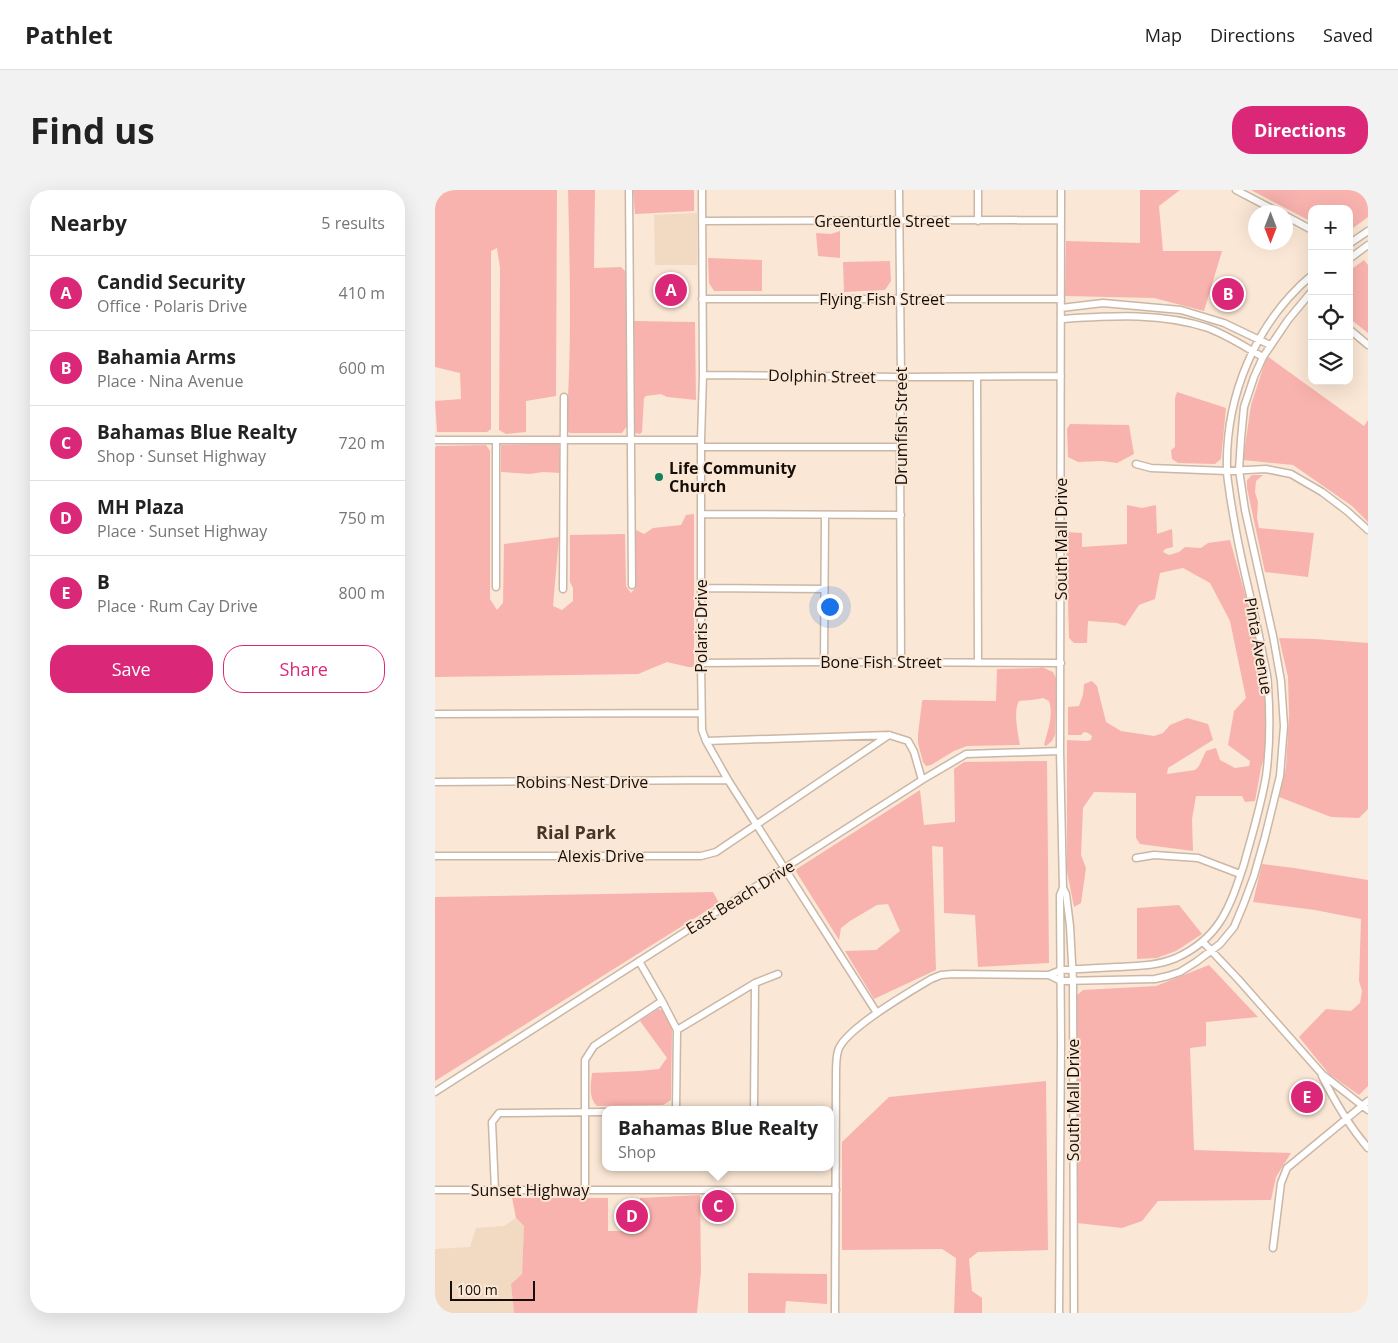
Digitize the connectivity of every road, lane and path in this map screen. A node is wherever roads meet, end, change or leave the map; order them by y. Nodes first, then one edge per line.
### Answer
1 (629, 190) edge
2 (702, 190) edge
3 (899, 190) edge
4 (978, 190) edge
5 (1061, 190) edge
6 (1236, 190) edge
7 (1265, 205) edge
8 (1061, 220) junction
9 (1293, 220) edge
10 (702, 221) junction
11 (899, 221) junction
12 (978, 221) junction
13 (1308, 228) edge
14 (1368, 231) edge
15 (1353, 241) edge
16 (1368, 246) edge
17 (1353, 257) edge
18 (1308, 278) edge
19 (1310, 295) edge
20 (702, 299) junction
21 (901, 299) junction
22 (1061, 299) junction
23 (1103, 303) junction
24 (1061, 308) junction
25 (1103, 316) junction
26 (1061, 319) junction
27 (1224, 323) junction
28 (1353, 332) edge
29 (1220, 334) junction
30 (1259, 340) junction
31 (1368, 345) edge
32 (1270, 346) junction
33 (1252, 351) junction
34 (1263, 357) junction
35 (703, 375) junction
36 (1061, 376) junction
37 (901, 377) junction
38 (977, 377) junction
39 (564, 398) dead end
40 (630, 439) junction
41 (435, 440) edge
42 (496, 440) junction
43 (564, 440) junction
44 (701, 443) junction
45 (900, 447) junction
46 (1136, 464) dead end
47 (1239, 470) junction
48 (1227, 471) junction
49 (701, 514) junction
50 (901, 515) junction
51 (825, 516) junction
52 (1368, 530) edge
53 (632, 585) dead end
54 (496, 586) dead end
55 (701, 588) junction
56 (563, 589) dead end
57 (824, 589) junction
58 (824, 662) junction
59 (901, 662) junction
60 (701, 663) junction
61 (978, 663) junction
62 (1061, 663) junction
63 (1281, 681) junction
64 (1268, 684) junction
65 (701, 713) junction
66 (435, 714) edge
67 (889, 735) junction
68 (706, 740) junction
69 (1060, 751) junction
70 (728, 780) junction
71 (922, 780) junction
72 (435, 782) edge
73 (757, 823) junction
74 (435, 856) edge
75 (1135, 858) dead end
76 (785, 868) junction
77 (1241, 874) junction
78 (1063, 888) junction
79 (1203, 942) junction
80 (1212, 951) junction
81 (639, 961) junction
82 (1061, 970) junction
83 (1073, 970) junction
84 (778, 974) dead end
85 (1049, 975) junction
86 (1061, 981) junction
87 (1073, 981) junction
88 (755, 983) junction
89 (662, 1001) junction
90 (877, 1013) junction
91 (677, 1030) junction
92 (1061, 1043) junction
93 (1073, 1043) junction
94 (1322, 1074) junction
95 (435, 1092) edge
96 (676, 1106) edge
97 (754, 1106) edge
98 (834, 1106) edge
99 (1367, 1106) edge
100 (602, 1112) edge
101 (585, 1113) junction
102 (1345, 1119) junction
103 (834, 1139) edge
104 (1368, 1148) edge
105 (435, 1190) edge
106 (585, 1190) junction
107 (836, 1190) junction
108 (495, 1191) junction
109 (1273, 1248) dead end
110 (835, 1313) edge
111 (1059, 1313) edge
112 (1074, 1313) edge

1 - 40 street
2 - 10 street, Polaris Drive
3 - 11 street, Drumfish Street
4 - 12 street
5 - 8 street, South Mall Drive
6 - 7 street
8 - 12 street, Greenturtle Street
8 - 22 street, South Mall Drive
9 - 13 street
10 - 11 street, Greenturtle Street
10 - 20 street, Polaris Drive
11 - 12 street, Greenturtle Street
11 - 21 street, Drumfish Street
14 - 15 street
16 - 17 street
18 - 30 street, Pinta Avenue
19 - 32 street, Pinta Avenue
20 - 21 street, Flying Fish Street
20 - 35 street, Polaris Drive
21 - 22 street, Flying Fish Street
21 - 37 street, Drumfish Street
22 - 24 street, South Mall Drive
23 - 24 street
23 - 25 street
23 - 27 street
24 - 26 street, South Mall Drive
25 - 26 street
25 - 29 street
26 - 36 street, South Mall Drive
27 - 29 street
27 - 30 street
28 - 31 street
29 - 33 street
30 - 32 street
30 - 33 street, Pinta Avenue
32 - 34 street, Pinta Avenue
33 - 34 street
33 - 48 street, Pinta Avenue
34 - 47 street, Pinta Avenue
35 - 37 street, Dolphin Street
35 - 44 street, Polaris Drive
36 - 38 street, Dolphin Street
36 - 62 street, South Mall Drive
37 - 38 street, Dolphin Street
37 - 45 street, Drumfish Street
38 - 61 street
39 - 43 street
40 - 43 street
40 - 44 street
40 - 53 street
41 - 42 street
42 - 43 street
42 - 54 street
43 - 56 street
44 - 45 street
44 - 49 street, Polaris Drive
45 - 50 street, Drumfish Street
46 - 48 street
47 - 48 street
47 - 52 street
47 - 63 street, Pinta Avenue
48 - 64 street, Pinta Avenue
49 - 51 street
49 - 55 street, Polaris Drive
50 - 51 street
50 - 59 street, Drumfish Street
51 - 57 street
55 - 57 street
55 - 60 street, Polaris Drive
57 - 58 street
58 - 59 street, Bone Fish Street
58 - 60 street, Bone Fish Street
59 - 61 street, Bone Fish Street
60 - 65 street, Polaris Drive
61 - 62 street, Bone Fish Street
62 - 69 street, South Mall Drive
63 - 64 street
63 - 80 street, Pinta Avenue
64 - 77 street, Pinta Avenue
65 - 66 street
65 - 68 street, Polaris Drive
67 - 68 street
67 - 71 street
67 - 73 street, Alexis Drive
68 - 70 street, Polaris Drive
69 - 71 street, East Beach Drive
69 - 78 street, South Mall Drive
70 - 72 street, Robins Nest Drive
70 - 73 street, Polaris Drive
71 - 76 street, East Beach Drive
73 - 74 street, Alexis Drive
73 - 76 street, Polaris Drive
75 - 77 street
76 - 81 street, East Beach Drive
76 - 90 street, Polaris Drive
77 - 79 street, Pinta Avenue
78 - 82 street, South Mall Drive
78 - 83 street, South Mall Drive
79 - 80 street
79 - 83 street, Pinta Avenue
80 - 87 street, Pinta Avenue
80 - 94 street
81 - 89 street
81 - 95 street, East Beach Drive
82 - 83 street, Pinta Avenue
82 - 85 street
82 - 86 street, South Mall Drive
83 - 87 street, South Mall Drive
84 - 88 street
85 - 86 street
85 - 90 street
86 - 87 street, Pinta Avenue
86 - 92 street, South Mall Drive
87 - 93 street, South Mall Drive
88 - 91 street
88 - 97 street
89 - 91 street
89 - 101 street
90 - 98 street
91 - 96 street
92 - 93 street
92 - 111 street, South Mall Drive
93 - 112 street, South Mall Drive
94 - 99 street
94 - 102 street
99 - 102 street
100 - 101 street
101 - 106 street
101 - 108 street
102 - 104 street
102 - 109 street
103 - 107 street
105 - 108 street, Sunset Highway
106 - 107 street, Sunset Highway
106 - 108 street, Sunset Highway
107 - 110 street

